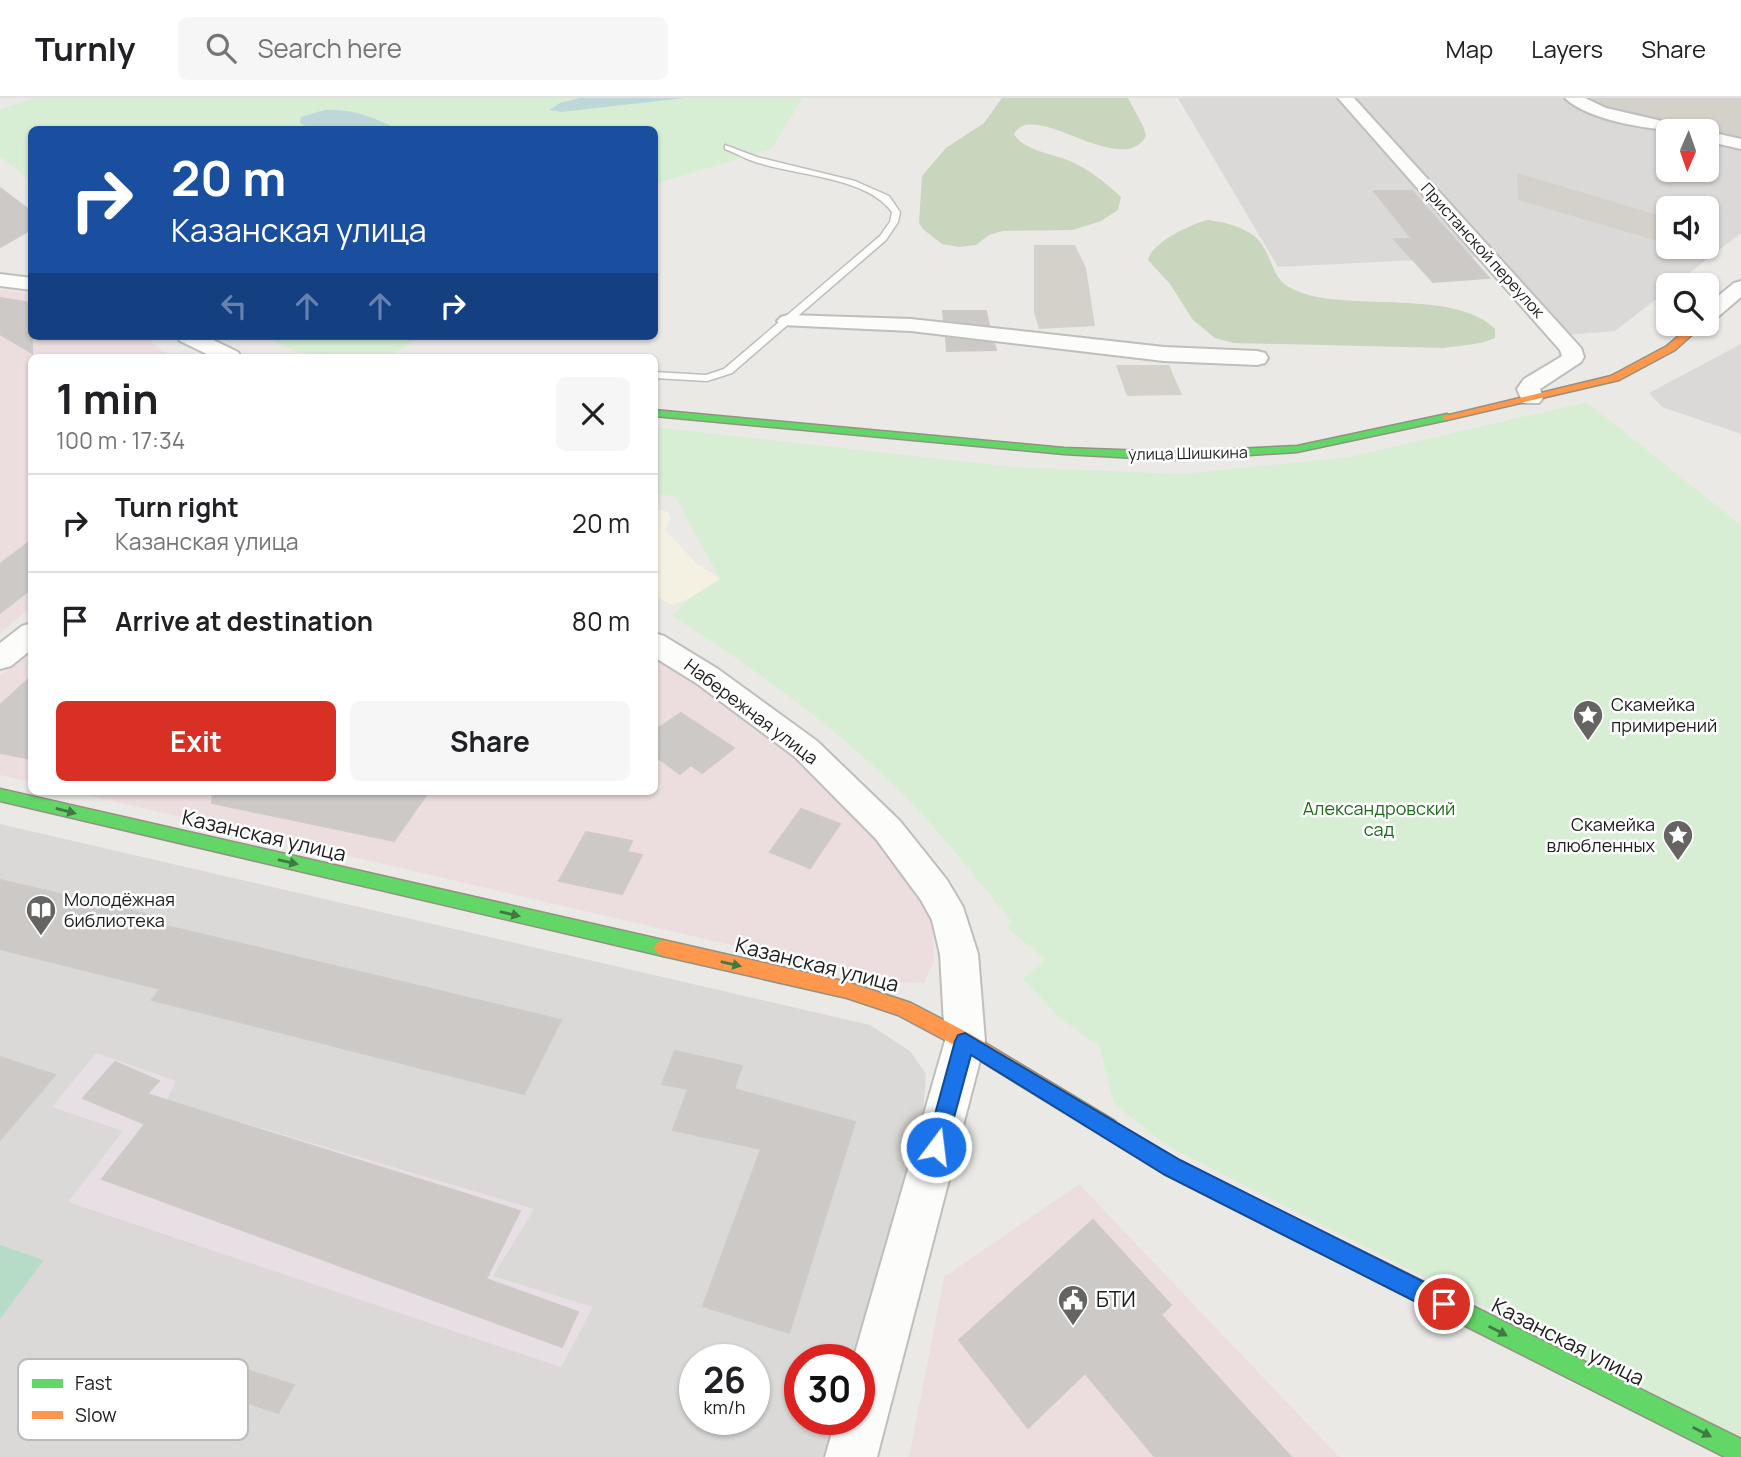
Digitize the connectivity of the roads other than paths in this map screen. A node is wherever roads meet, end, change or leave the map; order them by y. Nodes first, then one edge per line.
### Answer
1 (1346, 98) edge
2 (1573, 98) edge
3 (1656, 124) edge
4 (1719, 139) edge
5 (1741, 144) edge
6 (728, 147) dead end
7 (0, 280) edge
8 (28, 284) edge
9 (1741, 287) edge
10 (1719, 306) edge
11 (788, 321) junction
12 (1685, 336) edge
13 (196, 340) edge
14 (224, 354) edge
15 (1257, 358) dead end
16 (658, 374) edge
17 (1531, 398) junction
18 (658, 413) edge
19 (28, 636) edge
20 (658, 645) edge
21 (0, 660) edge
22 (0, 795) edge
23 (965, 1041) junction
24 (1741, 1452) edge
25 (851, 1457) edge

1 - 17 street, Пристанской переулок
2 - 3 street
4 - 5 street
6 - 11 lane
7 - 8 street
9 - 10 street
11 - 15 street
11 - 16 lane
12 - 17 street, улица Шишкина
13 - 14 street
17 - 18 street, улица Шишкина
19 - 21 street
20 - 23 street, Набережная улица
22 -> 23 street, Казанская улица
23 -> 24 street, Казанская улица
23 - 25 street, Набережная улица

